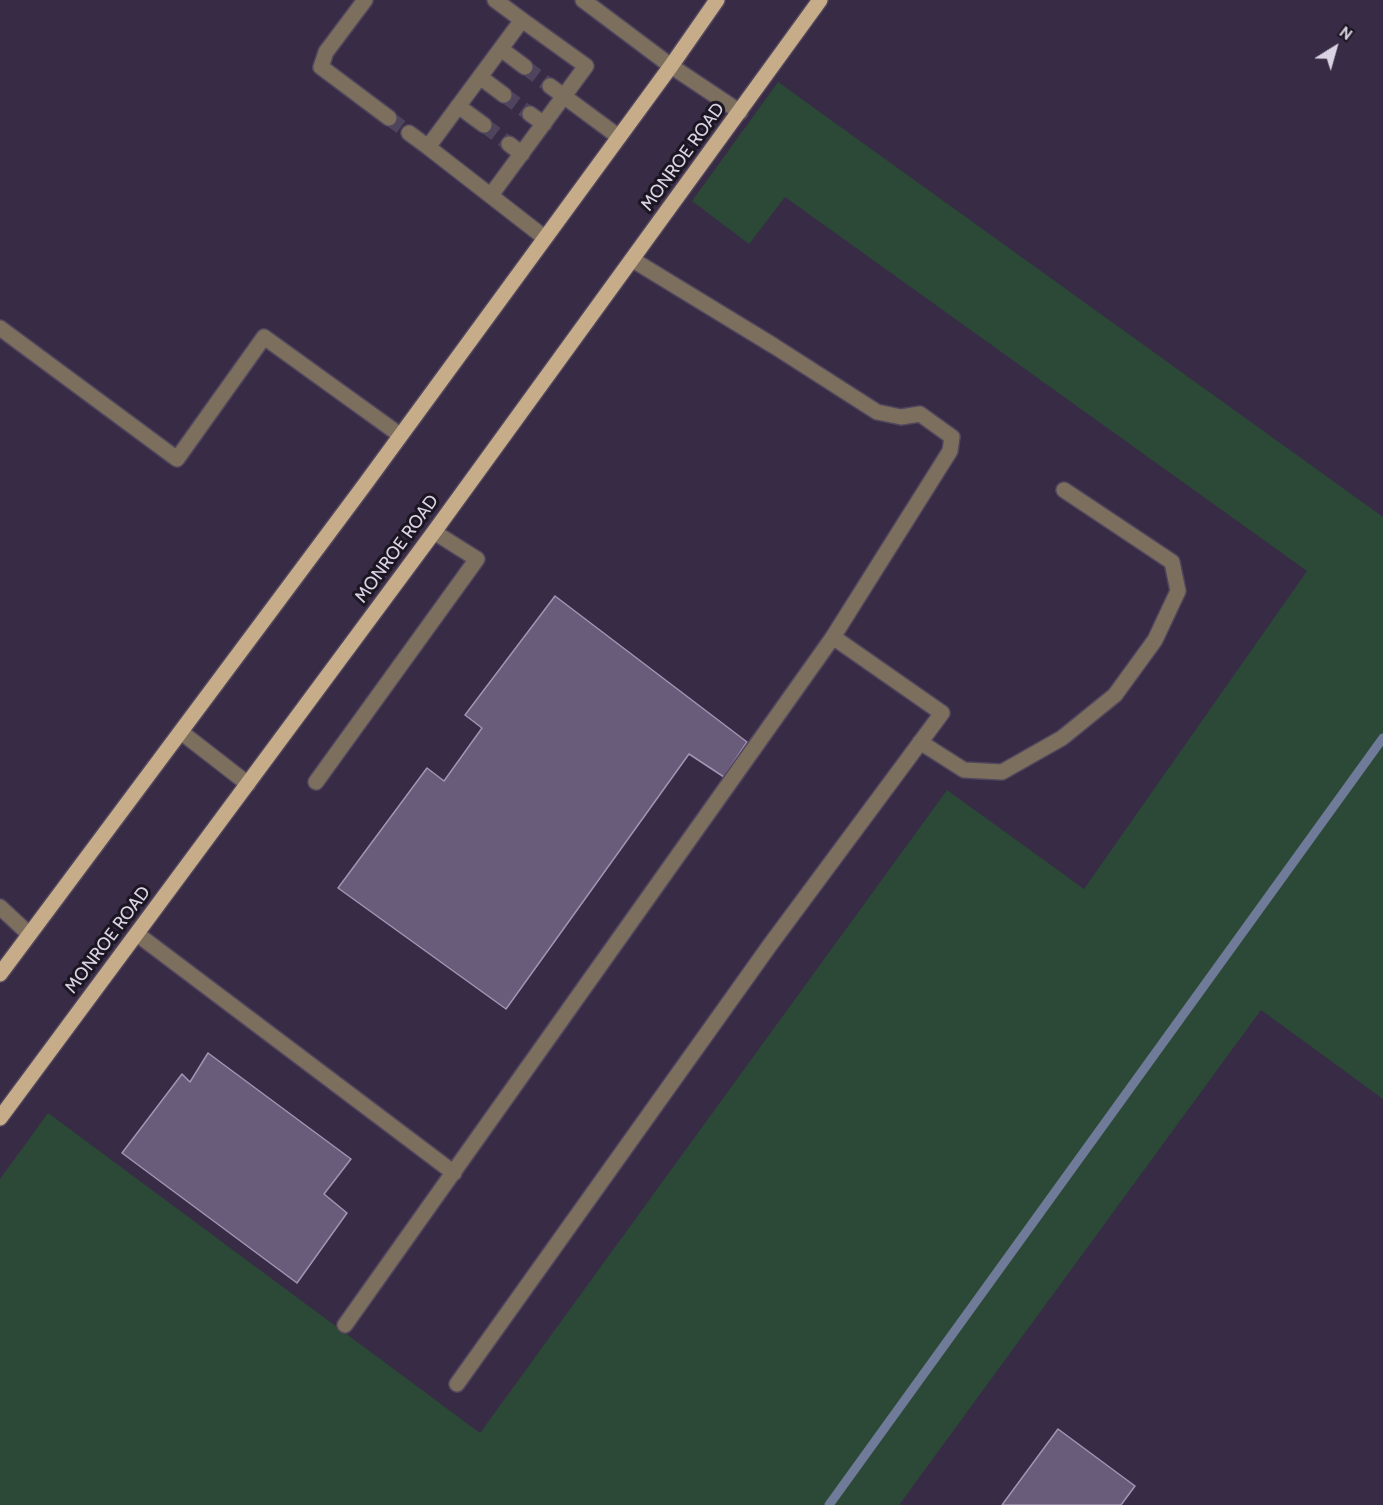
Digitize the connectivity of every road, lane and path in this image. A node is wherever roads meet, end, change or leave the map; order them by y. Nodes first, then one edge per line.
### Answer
1 (365, 0) edge
2 (495, 0) edge
3 (717, 0) edge
4 (820, 0) edge
5 (591, 2) edge
6 (522, 20) junction
7 (501, 49) junction
8 (671, 66) junction
9 (525, 67) tunnel mouth
10 (480, 77) junction
11 (550, 86) tunnel mouth
12 (504, 95) tunnel mouth
13 (564, 97) junction
14 (458, 106) junction
15 (740, 112) junction
16 (530, 114) tunnel mouth
17 (389, 118) tunnel mouth
18 (544, 124) junction
19 (484, 125) tunnel mouth
20 (409, 133) tunnel mouth
21 (619, 137) junction
22 (509, 144) tunnel mouth
23 (428, 147) junction
24 (522, 154) junction
25 (491, 195) junction
26 (545, 238) junction
27 (633, 260) junction
28 (0, 328) edge
29 (400, 435) junction
30 (1064, 490) dead end
31 (434, 532) junction
32 (833, 637) junction
33 (181, 732) junction
34 (920, 742) junction
35 (316, 782) dead end
36 (248, 784) junction
37 (0, 907) edge
38 (29, 934) junction
39 (137, 934) junction
40 (0, 974) edge
41 (0, 1118) edge
42 (454, 1173) junction
43 (345, 1325) dead end
44 (456, 1383) dead end

1 - 17 street
2 - 6 street
3 - 8 main road
4 - 15 main road, MONROE ROAD
5 - 8 street
6 - 7 street
6 - 13 street
7 - 9 street
7 - 10 street
8 - 15 street
8 - 21 main road
10 - 12 street
10 - 14 street
11 - 13 street
13 - 18 street
13 - 21 street
14 - 19 street
14 - 23 street
15 - 27 main road, MONROE ROAD
16 - 18 street
18 - 24 street
20 - 23 street
21 - 26 main road
22 - 24 street
23 - 25 street
24 - 25 street
25 - 26 street
26 - 29 main road
27 - 31 main road, MONROE ROAD
27 - 32 street
28 - 29 street
29 - 33 main road
30 - 34 street
31 - 35 street
31 - 36 main road, MONROE ROAD
32 - 34 street
32 - 42 street
33 - 36 street
33 - 38 main road
34 - 44 street
36 - 39 main road, MONROE ROAD
37 - 38 street
38 - 40 main road
39 - 41 main road, MONROE ROAD
39 - 42 street
42 - 43 street

